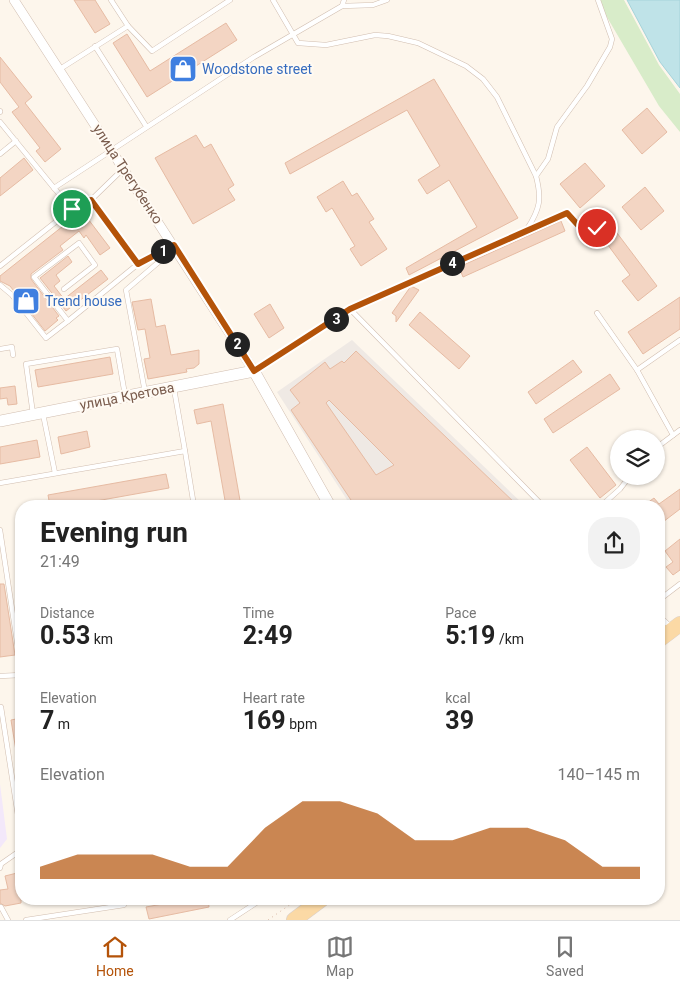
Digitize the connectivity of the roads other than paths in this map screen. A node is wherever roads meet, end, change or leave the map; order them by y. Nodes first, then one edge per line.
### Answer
1 (14, 0) edge
2 (111, 0) edge
3 (230, 0) edge
4 (273, 0) edge
5 (344, 0) edge
6 (387, 0) edge
7 (598, 0) edge
8 (342, 6) junction
9 (128, 26) junction
10 (294, 34) junction
11 (95, 46) junction
12 (60, 69) junction
13 (0, 122) edge
14 (146, 126) junction
15 (16, 141) junction
16 (112, 150) junction
17 (0, 154) edge
18 (124, 168) junction
19 (536, 176) junction
20 (54, 188) junction
21 (91, 200) junction
22 (72, 209) junction
23 (597, 228) dead end
24 (527, 230) junction
25 (174, 247) junction
26 (138, 264) junction
27 (0, 266) edge
28 (0, 285) edge
29 (64, 289) dead end
30 (350, 309) junction
31 (596, 313) dead end
32 (68, 321) junction
33 (680, 340) edge
34 (0, 349) edge
35 (13, 355) dead end
36 (637, 370) junction
37 (254, 371) junction
38 (174, 387) junction
39 (146, 393) junction
40 (125, 397) junction
41 (38, 414) junction
42 (0, 421) edge
43 (680, 430) edge
44 (673, 435) junction
45 (665, 441) edge
46 (185, 452) junction
47 (55, 473) junction
48 (0, 483) edge
49 (623, 485) edge
50 (193, 500) edge
51 (327, 500) edge
52 (537, 500) edge
53 (608, 500) edge
54 (0, 530) edge
55 (680, 584) edge
56 (665, 595) edge
57 (665, 619) edge
58 (677, 626) edge
59 (15, 629) edge
60 (665, 635) edge
61 (15, 675) edge
62 (0, 676) edge
63 (0, 707) edge
64 (15, 798) edge
65 (15, 854) edge
66 (0, 868) edge
67 (124, 905) edge
68 (253, 905) edge
69 (313, 905) edge
70 (1, 907) edge
71 (8, 920) edge
72 (26, 920) edge
73 (230, 920) edge
74 (294, 920) edge

1 - 12 street, улица Трегубенко
2 - 9 lane
3 - 9 lane
4 - 10 lane
5 - 8 lane
6 - 8 lane
7 - 19 lane
8 - 10 lane
9 - 11 lane
10 - 14 lane
10 - 19 lane
11 - 12 lane
11 - 14 lane
12 - 16 street, улица Трегубенко
13 - 15 lane
14 - 16 lane
15 - 17 lane
15 - 20 lane
16 - 18 street, улица Трегубенко
16 - 20 lane
18 - 21 lane
18 - 25 street, улица Трегубенко
19 - 24 lane
20 - 22 lane
21 - 22 lane
21 - 26 lane
22 - 27 lane
23 - 24 lane
24 - 30 lane
25 - 26 lane
25 - 37 street, улица Трегубенко
25 - 39 lane
26 - 32 lane
28 - 32 lane
29 - 32 lane
30 - 37 lane
30 - 52 lane
31 - 36 lane
33 - 36 lane
34 - 35 lane
36 - 44 lane
37 - 38 street, улица Кретова
37 - 51 street, улица Трегубенко
38 - 39 street, улица Кретова
38 - 46 lane
39 - 40 street, улица Кретова
40 - 41 street, улица Кретова
40 - 41 lane
41 - 42 street, улица Кретова
41 - 47 lane
43 - 44 lane
44 - 45 lane
46 - 47 lane
46 - 50 lane
47 - 48 lane
49 - 53 lane
54 - 59 lane
55 - 56 lane
57 - 58 lane
58 - 60 main road
61 - 62 lane
63 - 64 lane
65 - 66 lane
67 - 72 lane
68 - 73 lane
69 - 74 main road
70 - 71 lane

